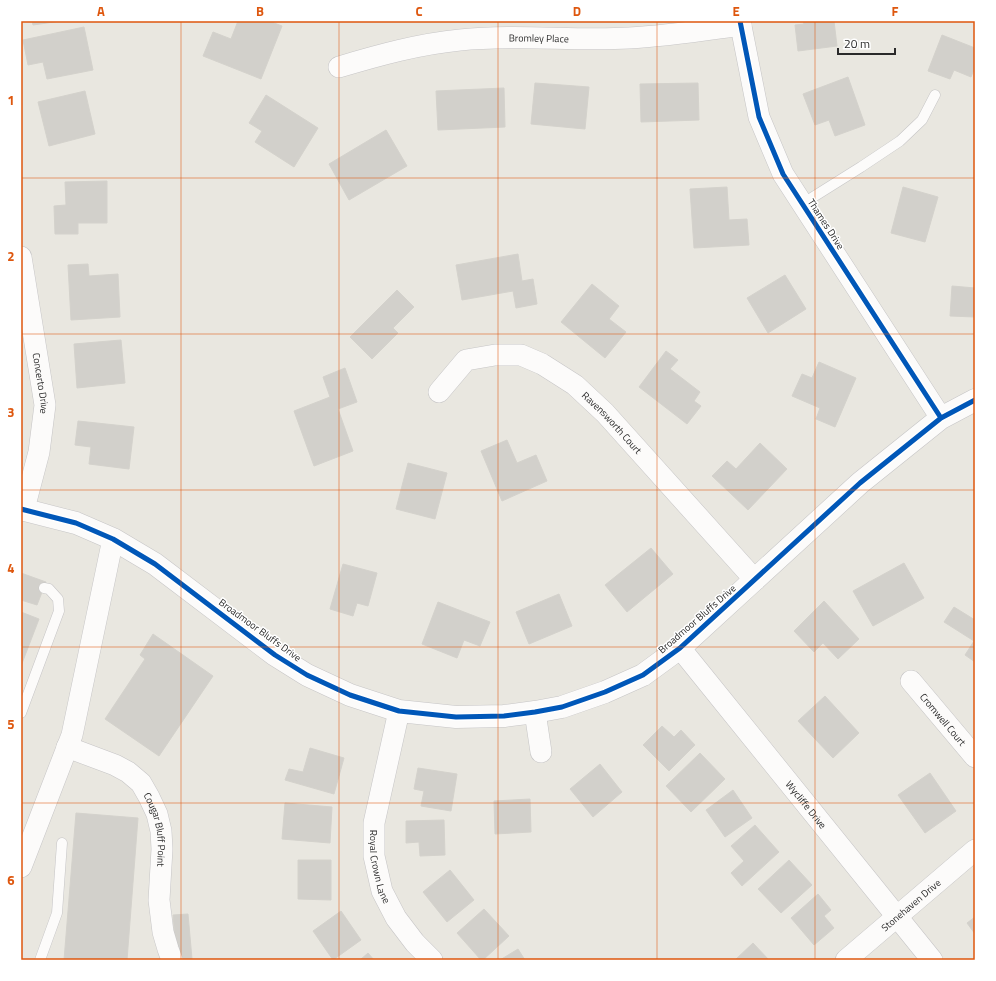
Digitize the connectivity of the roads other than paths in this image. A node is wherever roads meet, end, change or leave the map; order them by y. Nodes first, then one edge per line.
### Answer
1 (740, 23) edge
2 (339, 67) dead end
3 (935, 95) dead end
4 (802, 204) junction
5 (21, 257) edge
6 (29, 355) edge
7 (439, 392) dead end
8 (975, 400) edge
9 (941, 418) junction
10 (22, 509) edge
11 (114, 539) junction
12 (755, 580) junction
13 (44, 588) dead end
14 (680, 648) junction
15 (911, 681) dead end
16 (399, 711) junction
17 (534, 712) junction
18 (21, 713) edge
19 (67, 747) junction
20 (541, 752) dead end
21 (975, 756) edge
22 (62, 843) dead end
23 (975, 850) edge
24 (21, 866) edge
25 (897, 916) junction
26 (40, 960) edge
27 (172, 960) edge
28 (432, 960) edge
29 (846, 960) edge
30 (932, 960) edge

1 - 2 street, Bromley Place
1 - 4 street, Thames Drive
3 - 4 lane
4 - 9 street, Thames Drive
5 - 6 street, Concerto Drive
6 - 10 street, Concerto Drive
7 - 12 street, Ravensworth Court
8 - 9 street, Broadmoor Bluffs Drive
9 - 12 street, Broadmoor Bluffs Drive
10 - 11 street, Broadmoor Bluffs Drive
11 - 16 street, Broadmoor Bluffs Drive
11 - 19 street
12 - 14 street, Broadmoor Bluffs Drive
13 - 18 lane
14 - 17 street, Broadmoor Bluffs Drive
14 - 25 street, Wycliffe Drive
15 - 21 street, Cromwell Court
16 - 17 street, Broadmoor Bluffs Drive
16 - 28 street, Royal Crown Lane
17 - 20 street
19 - 24 street
19 - 27 street, Cougar Bluff Point
22 - 26 lane
23 - 25 street, Stonehaven Drive
25 - 29 street, Stonehaven Drive
25 - 30 street, Wycliffe Drive

